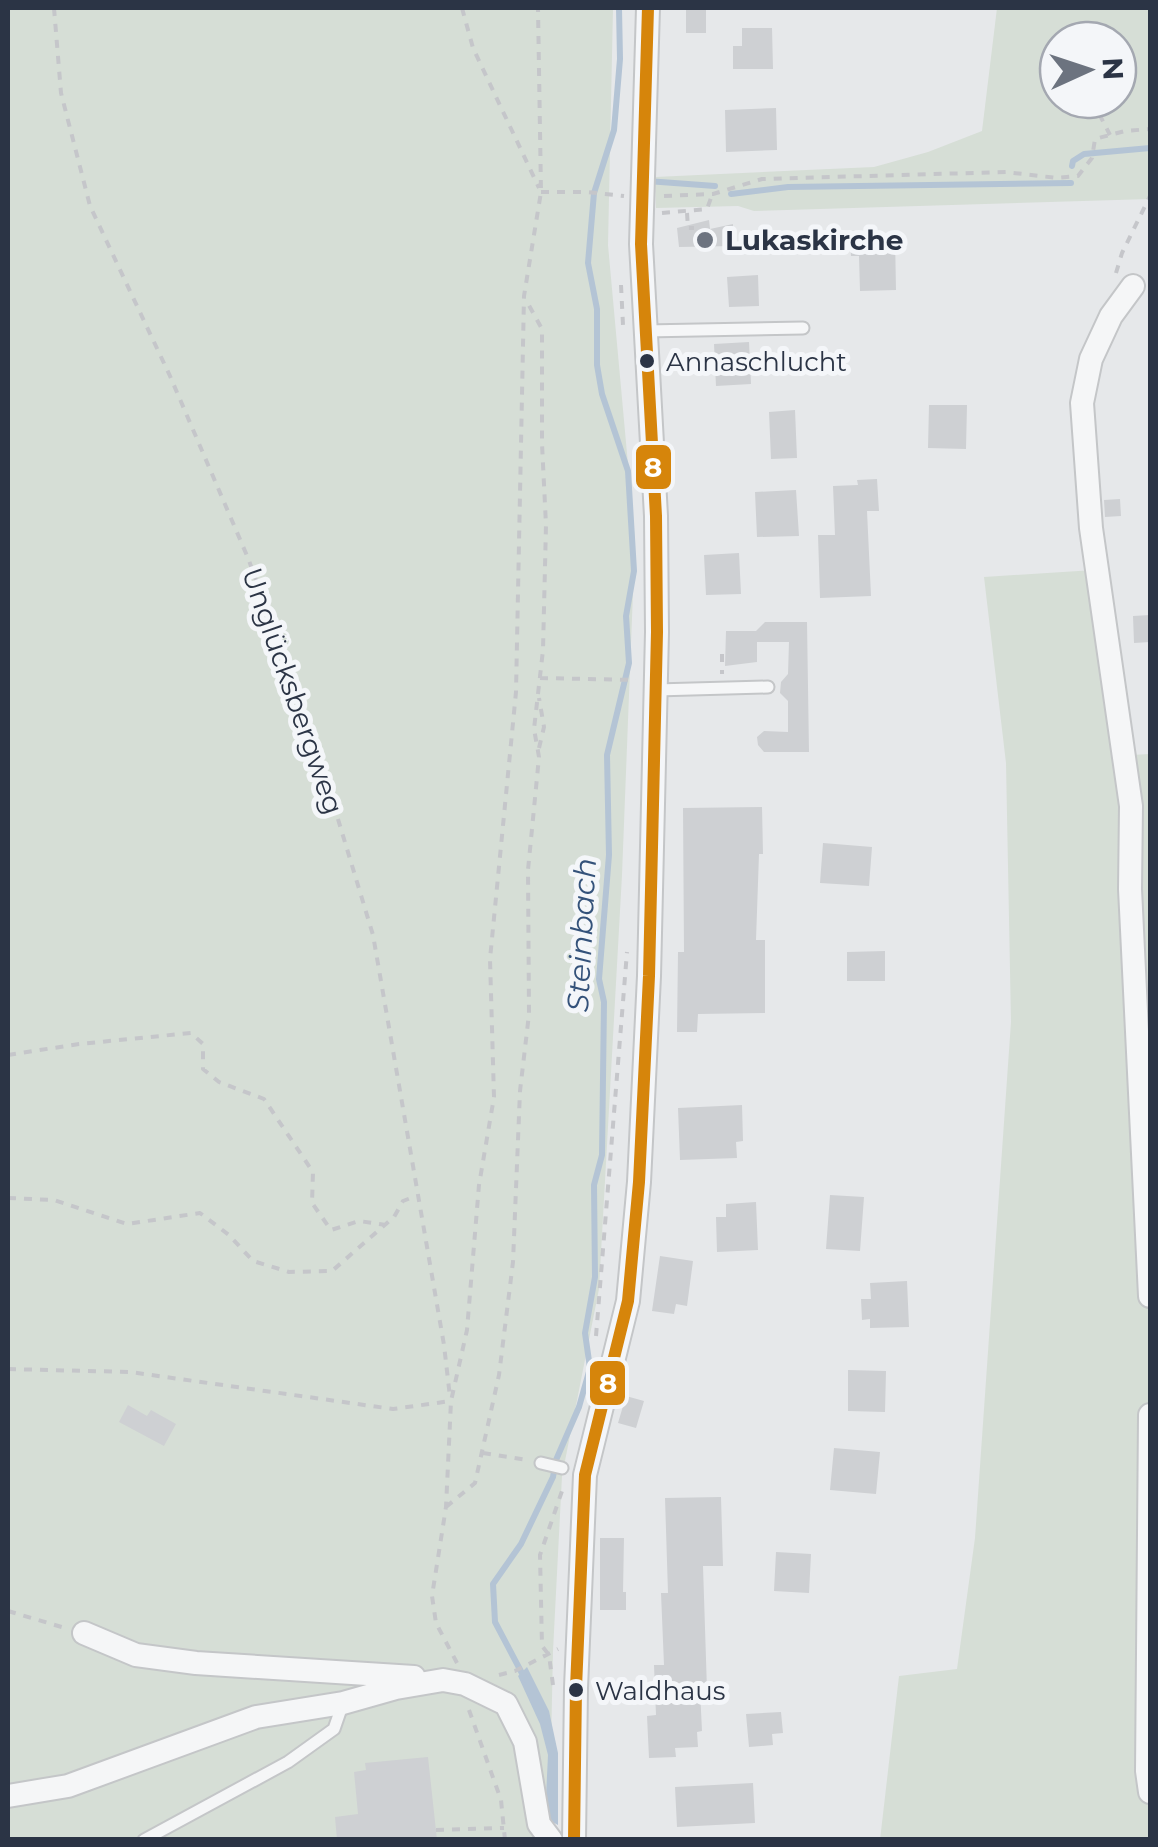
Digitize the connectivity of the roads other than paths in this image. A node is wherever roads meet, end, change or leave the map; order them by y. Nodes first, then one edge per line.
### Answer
1 (648, 8) edge
2 (1123, 284) road end
3 (803, 328) dead end
4 (635, 336) junction
5 (768, 687) dead end
6 (656, 690) junction
7 (1150, 1296) edge
8 (1150, 1415) edge
9 (541, 1463) road end
10 (562, 1468) dead end
11 (84, 1633) road end
12 (454, 1682) junction
13 (343, 1704) junction
14 (1150, 1792) edge
15 (8, 1796) edge
16 (545, 1832) edge
17 (144, 1840) edge
18 (574, 1840) edge

1 - 4 street
2 - 7 street
3 - 4 lane
4 - 6 street
5 - 6 lane
6 - 18 street
8 - 14 street
9 - 10 lane
11 - 12 street
12 - 13 street
12 - 16 street
13 - 15 street
13 - 17 lane

